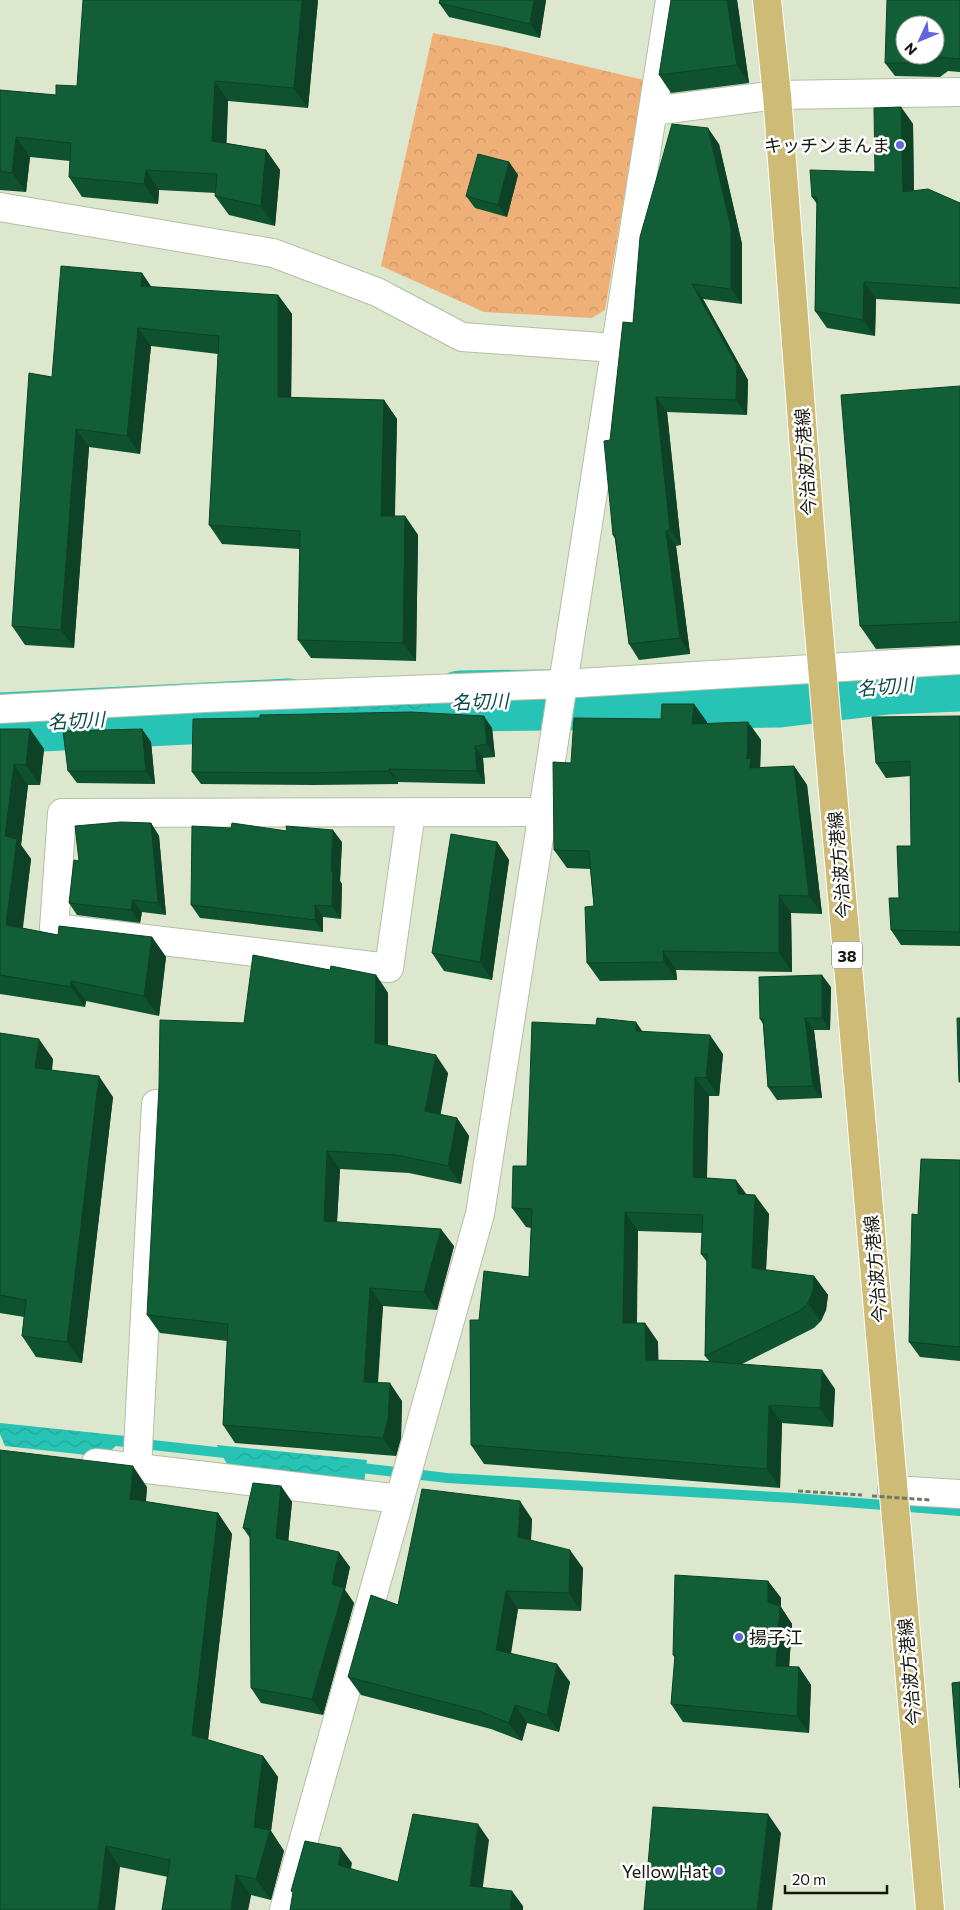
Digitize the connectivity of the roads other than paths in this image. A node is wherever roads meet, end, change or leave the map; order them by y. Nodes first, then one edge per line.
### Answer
1 (670, 0) edge
2 (767, 0) edge
3 (960, 92) edge
4 (777, 95) junction
5 (652, 111) junction
6 (0, 207) edge
7 (615, 348) junction
8 (960, 660) edge
9 (822, 668) junction
10 (562, 684) junction
11 (0, 709) edge
12 (411, 812) junction
13 (542, 812) junction
14 (156, 1104) edge
15 (68, 1459) edge
16 (136, 1468) junction
17 (892, 1490) junction
18 (960, 1494) edge
19 (400, 1498) junction
20 (284, 1910) edge
21 (930, 1910) edge

1 - 5 street
2 - 4 main road, 今治波方港線 / 38
3 - 4 street
4 - 5 street
4 - 9 main road, 今治波方港線 / 38
5 - 7 street
6 - 7 street
7 - 10 street
8 - 9 street
9 - 10 street
9 - 17 main road, 今治波方港線 / 38
10 - 11 street
10 - 13 street
12 - 12 street
12 - 13 street
13 - 19 street
14 - 16 street
15 - 16 street
16 - 19 street
17 - 18 street
17 - 21 main road, 今治波方港線 / 38
19 - 20 street

